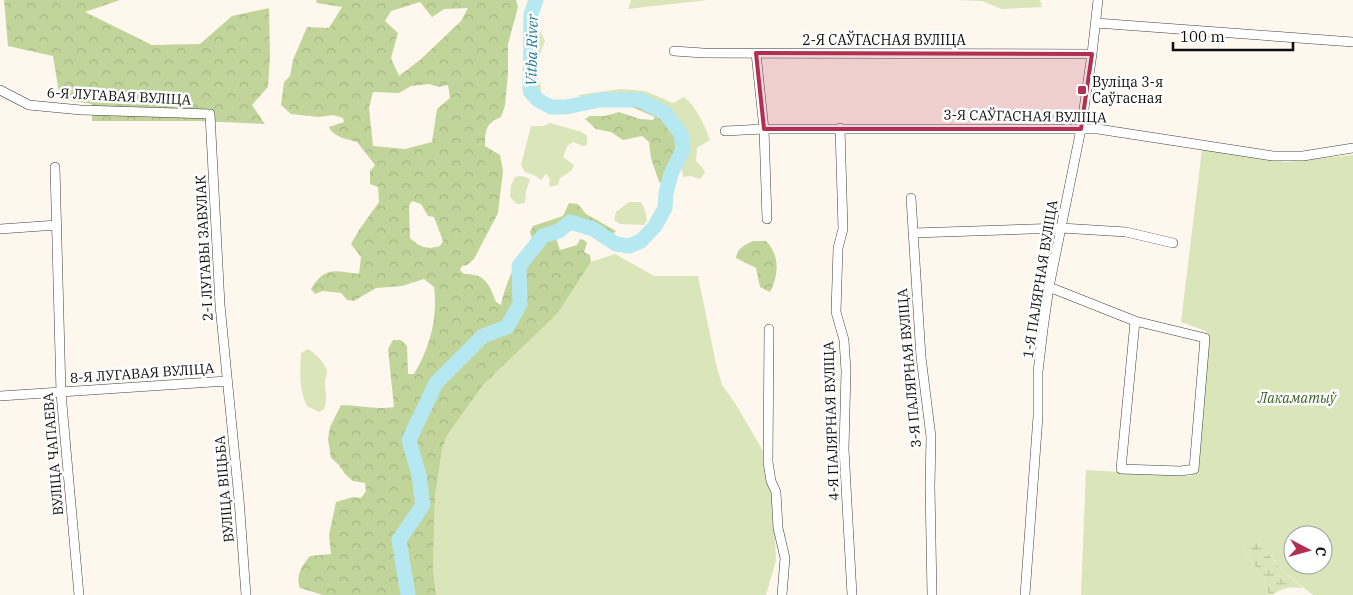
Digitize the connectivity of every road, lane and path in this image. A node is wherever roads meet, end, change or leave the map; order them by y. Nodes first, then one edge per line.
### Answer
1 (1098, 0) edge
2 (1096, 23) junction
3 (1353, 42) edge
4 (674, 51) dead end
5 (756, 53) junction
6 (1092, 54) junction
7 (0, 90) edge
8 (210, 114) joint
9 (840, 128) junction
10 (764, 129) junction
11 (1081, 129) junction
12 (725, 131) dead end
13 (1353, 148) edge
14 (55, 167) dead end
15 (911, 198) dead end
16 (768, 219) dead end
17 (57, 224) junction
18 (1061, 228) junction
19 (0, 229) edge
20 (914, 233) junction
21 (1174, 243) dead end
22 (1049, 288) junction
23 (1135, 321) junction
24 (769, 330) dead end
25 (227, 380) junction
26 (61, 393) junction
27 (0, 396) edge
28 (79, 595) edge
29 (246, 595) edge
30 (782, 595) edge
31 (852, 595) edge
32 (932, 595) edge
33 (1025, 595) edge

1 - 2 street, 1-Я ПАЛЯРНАЯ ВУЛІЦА
2 - 3 street
2 - 6 street, 1-Я ПАЛЯРНАЯ ВУЛІЦА
4 - 5 street, 2-Я САЎГАСНАЯ ВУЛІЦА
5 - 6 street, 2-Я САЎГАСНАЯ ВУЛІЦА
5 - 10 street
6 - 11 street, 1-Я ПАЛЯРНАЯ ВУЛІЦА
7 - 8 street, 6-Я ЛУГАВАЯ ВУЛІЦА
8 - 25 street, 2-І ЛУГАВЫ ЗАВУЛАК
9 - 10 street, 3-Я САЎГАСНАЯ ВУЛІЦА
9 - 11 street, 3-Я САЎГАСНАЯ ВУЛІЦА
9 - 31 street, 4-Я ПАЛЯРНАЯ ВУЛІЦА
10 - 12 street, 3-Я САЎГАСНАЯ ВУЛІЦА
10 - 16 street
11 - 13 street, 3-Я САЎГАСНАЯ ВУЛІЦА
11 - 18 street, 1-Я ПАЛЯРНАЯ ВУЛІЦА
14 - 17 street, ВУЛІЦА ЧАПАЕВА
15 - 20 street, 3-Я ПАЛЯРНАЯ ВУЛІЦА
17 - 19 street
17 - 26 street, ВУЛІЦА ЧАПАЕВА
18 - 20 street
18 - 21 street
18 - 22 street, 1-Я ПАЛЯРНАЯ ВУЛІЦА
20 - 32 street, 3-Я ПАЛЯРНАЯ ВУЛІЦА
22 - 23 street
22 - 33 street, 1-Я ПАЛЯРНАЯ ВУЛІЦА
23 - 23 street
24 - 30 street
25 - 26 street, 8-Я ЛУГАВАЯ ВУЛІЦА
25 - 29 street, ВУЛІЦА ВІЦЬБА
26 - 27 street, 8-Я ЛУГАВАЯ ВУЛІЦА
26 - 28 street, ВУЛІЦА ЧАПАЕВА

